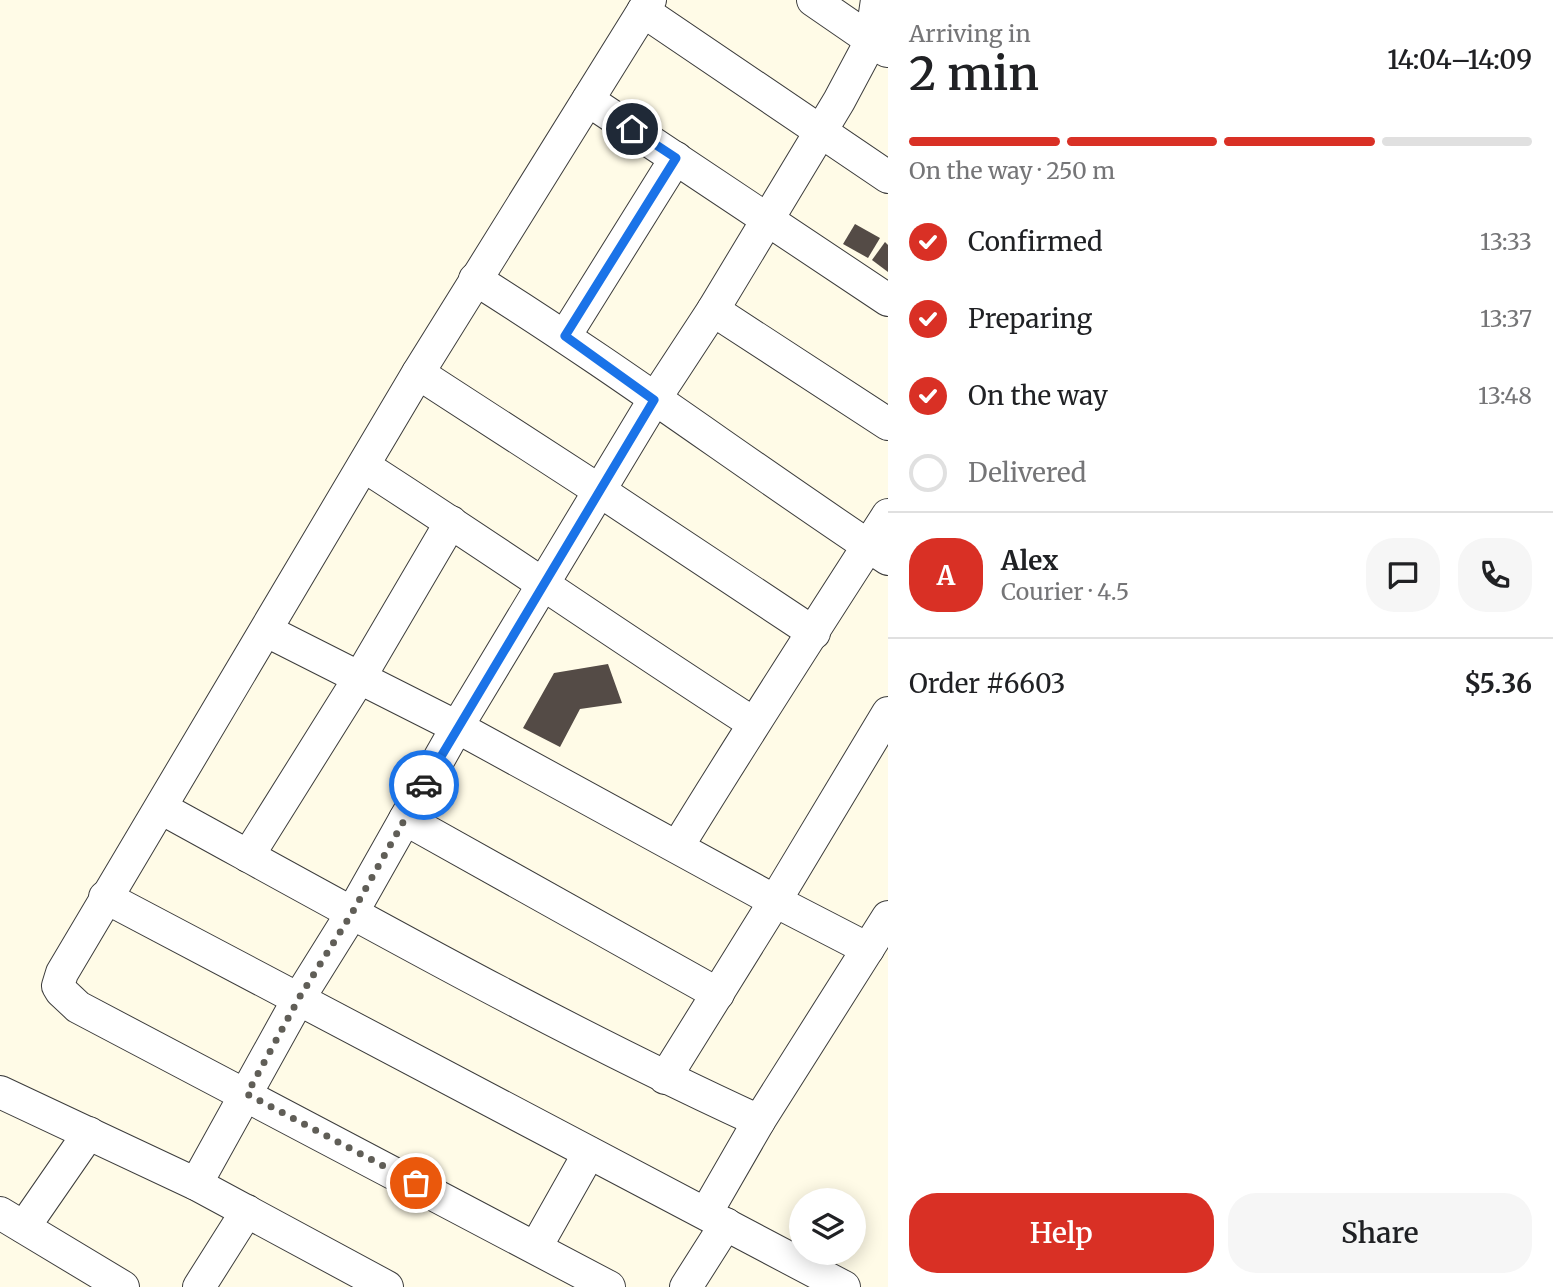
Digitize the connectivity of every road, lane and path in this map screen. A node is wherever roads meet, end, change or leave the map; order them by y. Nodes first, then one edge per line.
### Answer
1 (813, 0) edge
2 (877, 0) edge
3 (647, 6) edge
4 (879, 46) edge
5 (588, 100) junction
6 (820, 131) junction
7 (676, 158) junction
8 (888, 177) edge
9 (767, 221) junction
10 (475, 279) junction
11 (888, 300) edge
12 (713, 310) junction
13 (565, 336) junction
14 (418, 373) junction
15 (654, 400) junction
16 (888, 424) edge
17 (365, 466) junction
18 (600, 491) junction
19 (888, 515) edge
20 (451, 522) junction
21 (878, 552) edge
22 (543, 582) junction
23 (267, 631) junction
24 (814, 633) junction
25 (360, 677) junction
26 (888, 713) edge
27 (753, 723) junction
28 (457, 727) junction
29 (161, 808) junction
30 (404, 820) junction
31 (678, 846) junction
32 (248, 856) junction
33 (105, 897) junction
34 (775, 901) junction
35 (352, 913) junction
36 (888, 916) edge
37 (868, 948) junction
38 (718, 994) junction
39 (299, 998) junction
40 (665, 1078) junction
41 (0, 1092) edge
42 (247, 1094) junction
43 (759, 1121) junction
44 (89, 1133) junction
45 (589, 1153) junction
46 (196, 1184) junction
47 (247, 1211) junction
48 (716, 1218) junction
49 (12, 1220) edge
50 (536, 1247) junction
51 (123, 1287) edge
52 (199, 1287) edge
53 (387, 1287) edge
54 (609, 1287) edge
55 (686, 1287) edge
56 (844, 1287) edge

1 - 4 street
2 - 4 street
3 - 5 street
3 - 6 street
4 - 6 street
5 - 7 street
5 - 10 street
6 - 8 street
6 - 9 street
7 - 9 street
7 - 13 street
9 - 11 street
9 - 12 street
10 - 13 street
10 - 14 street
12 - 15 street
12 - 16 street
13 - 15 street
14 - 17 street
14 - 18 street
15 - 18 street
15 - 21 street
17 - 20 street
17 - 23 street
18 - 22 street
18 - 24 street
19 - 21 street
20 - 22 street
20 - 25 street
21 - 24 street
22 - 27 street
22 - 28 street
23 - 25 street
23 - 29 street
24 - 27 street
25 - 28 street
25 - 32 street
26 - 34 street
27 - 31 street
28 - 30 street
28 - 31 street
29 - 32 street
29 - 33 street
30 - 35 street
30 - 38 street
31 - 34 street
32 - 35 street
33 - 39 street
33 - 42 street
34 - 37 street
34 - 38 street
35 - 39 street
35 - 40 street
36 - 37 street
37 - 43 street
38 - 40 street
39 - 42 street
39 - 45 street
40 - 43 street
41 - 44 street
42 - 46 street
42 - 50 street
43 - 48 street
44 - 46 street
44 - 49 street
45 - 48 street
45 - 50 street
46 - 47 street
47 - 52 street
47 - 53 street
48 - 55 street
48 - 56 street
49 - 51 street
50 - 54 street

